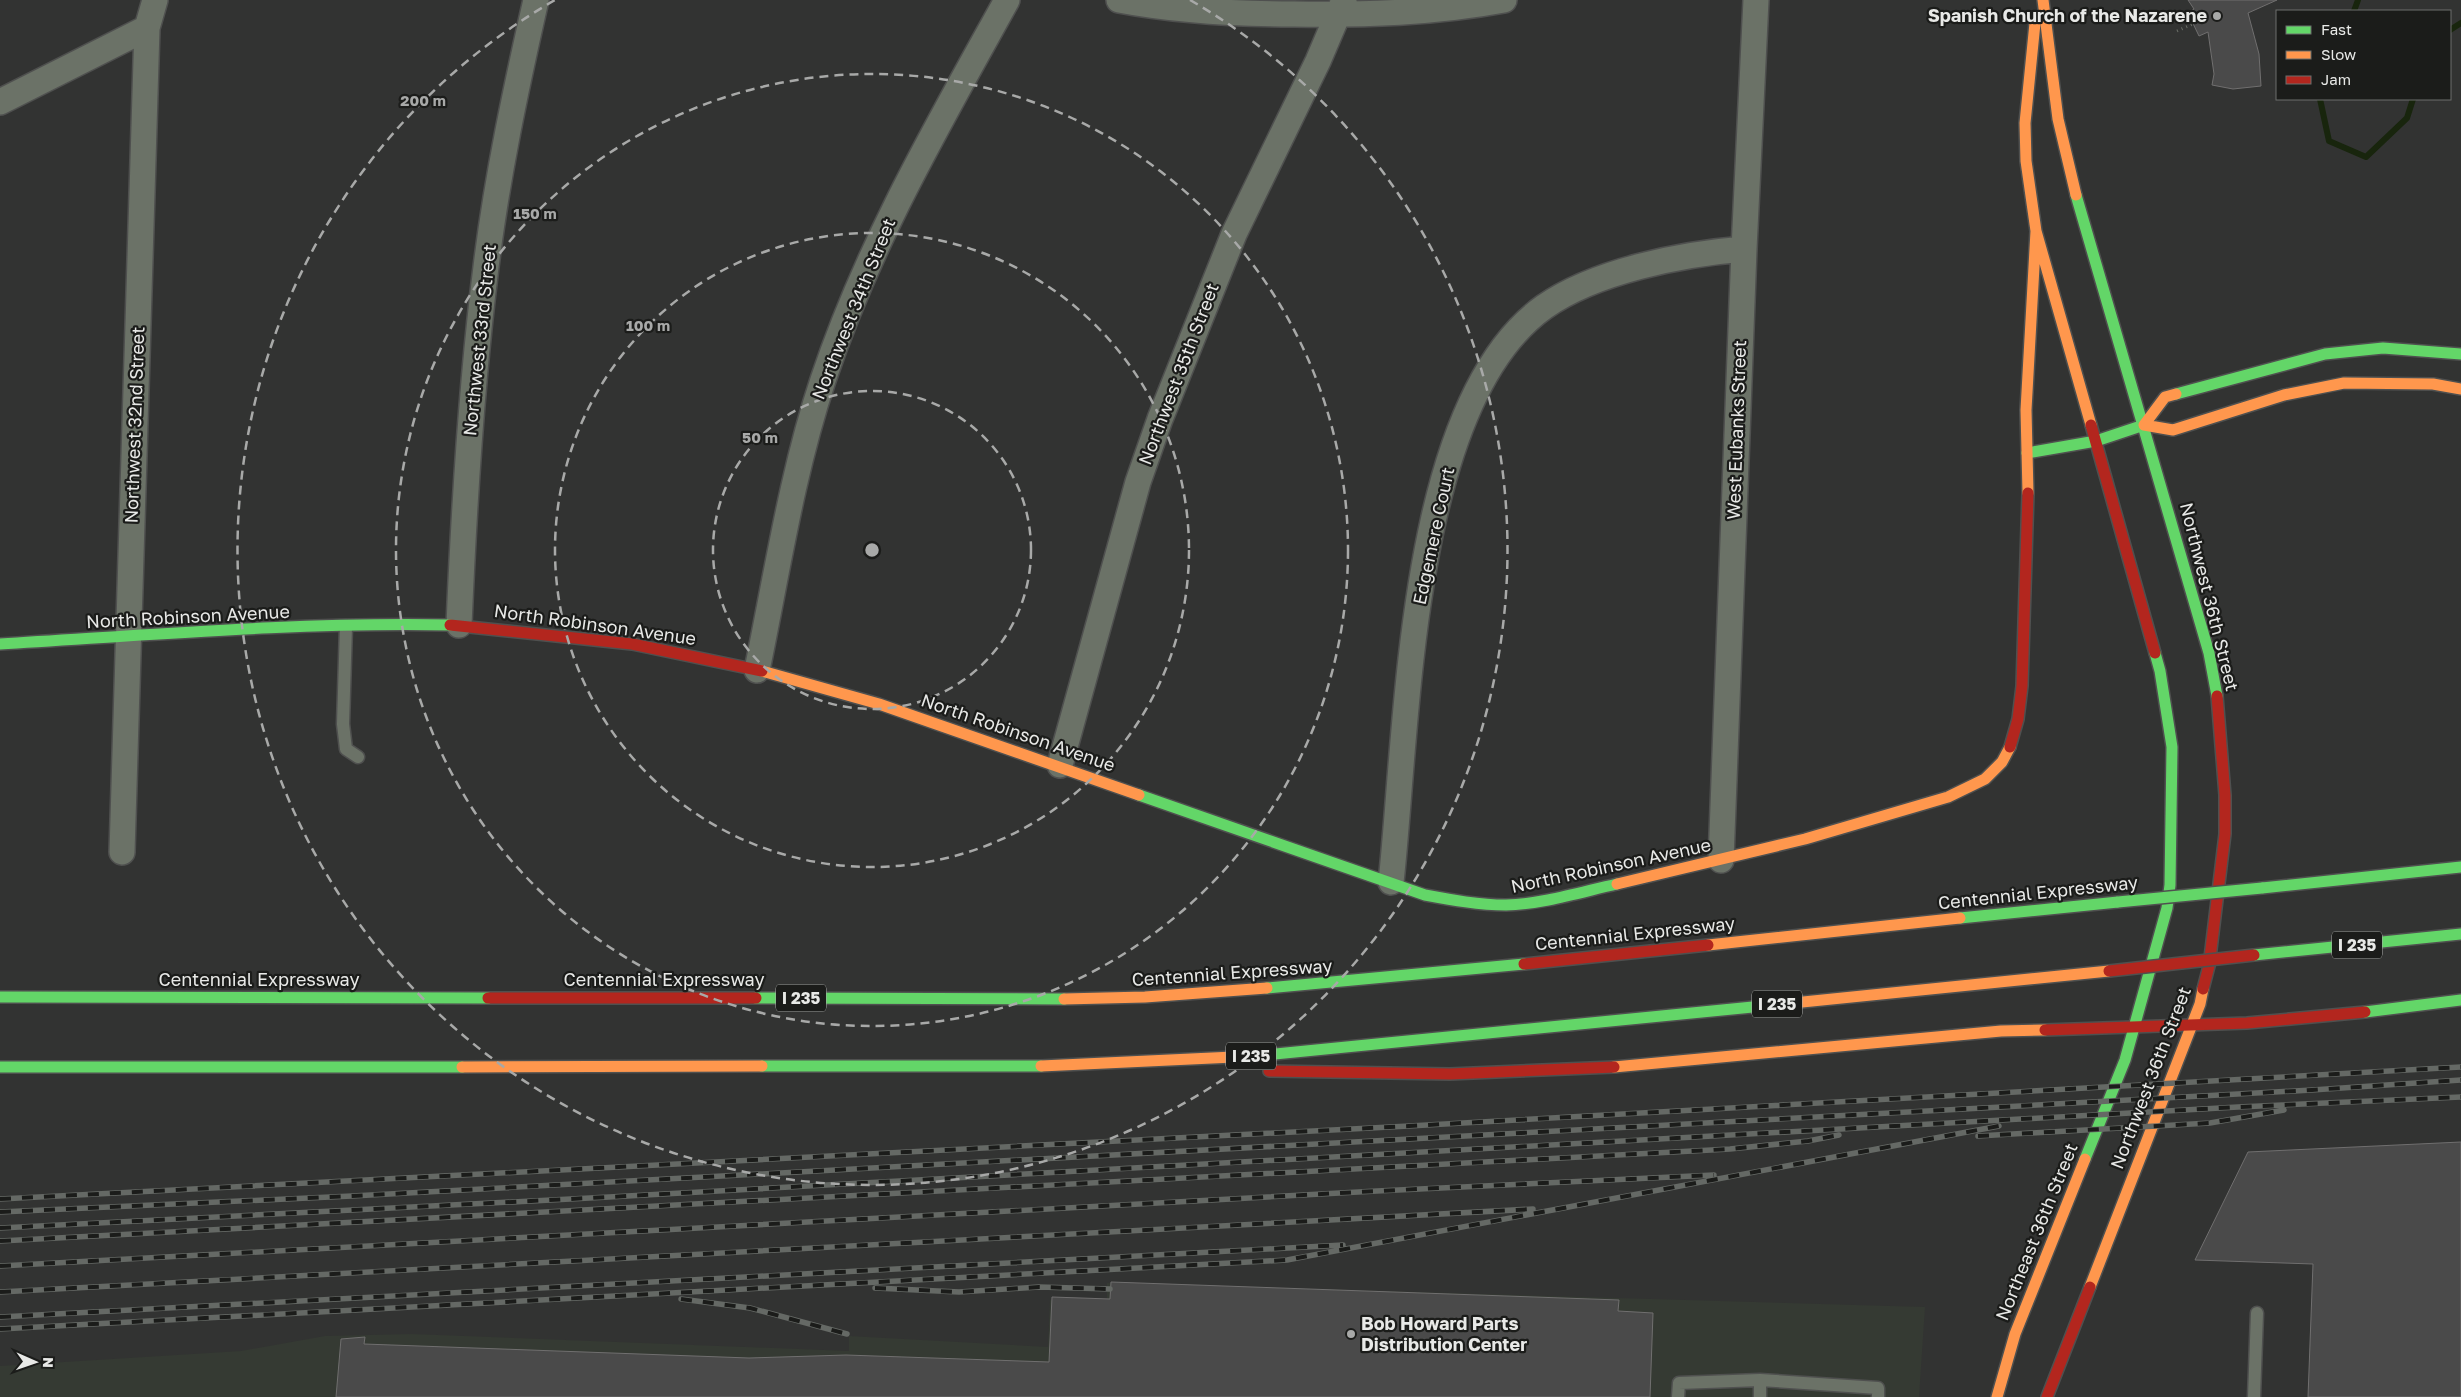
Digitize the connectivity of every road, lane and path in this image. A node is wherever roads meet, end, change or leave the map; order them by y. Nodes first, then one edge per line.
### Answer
1 (155, 0) edge
2 (536, 0) edge
3 (1007, 0) edge
4 (1120, 0) edge
5 (1504, 0) edge
6 (1756, 0) edge
7 (2037, 0) edge
8 (2043, 0) edge
9 (1341, 7) edge
10 (2193, 24) dead end
11 (147, 28) junction
12 (2177, 31) dead end
13 (0, 102) edge
14 (2036, 231) junction
15 (1744, 248) junction
16 (2461, 354) edge
17 (2461, 389) edge
18 (2144, 425) junction
19 (2096, 442) junction
20 (2027, 453) junction
21 (459, 625) junction
22 (346, 626) junction
23 (129, 638) junction
24 (0, 644) edge
25 (757, 670) junction
26 (358, 757) dead end
27 (1060, 766) junction
28 (122, 852) dead end
29 (1721, 860) junction
30 (2461, 867) edge
31 (1391, 882) junction
32 (2461, 934) edge
33 (0, 997) edge
34 (2461, 1000) edge
35 (2193, 1025) junction
36 (2134, 1027) junction
37 (1058, 1066) junction
38 (0, 1067) edge
39 (1224, 1070) dead end
40 (1254, 1070) dead end
41 (2116, 1082) joint
42 (2256, 1313) dead end
43 (1760, 1380) junction
44 (1678, 1397) edge
45 (1760, 1397) edge
46 (1878, 1397) edge
47 (1997, 1397) edge
48 (2046, 1397) edge
49 (2254, 1397) edge

1 - 11 street, Northwest 32nd Street
2 - 21 street, Northwest 33rd Street
3 - 25 street, Northwest 34th Street
4 - 9 street
5 - 9 street
6 - 15 street, West Eubanks Street
7 - 14 main road
8 - 18 main road, Northwest 36th Street
9 - 27 street, Northwest 35th Street
10 - 12 path
11 - 13 street
11 - 23 street, Northwest 32nd Street
14 - 19 main road
14 - 20 main road
15 - 29 street, West Eubanks Street
15 - 31 street, Edgemere Court
16 - 18 main road
17 - 18 main road
18 - 19 main road
18 - 35 main road, Northwest 36th Street
19 - 20 main road
19 - 36 main road
20 - 29 main road, North Robinson Avenue
21 - 22 main road, North Robinson Avenue
21 - 25 main road, North Robinson Avenue
22 - 23 main road, North Robinson Avenue
22 - 26 lane
23 - 24 main road, North Robinson Avenue
23 - 28 street, Northwest 32nd Street
25 - 27 main road, North Robinson Avenue
27 - 31 main road, North Robinson Avenue
29 - 31 main road, North Robinson Avenue
30 - 33 main road, Centennial Expressway / I 235, bridge
32 - 37 main road, I 235, bridge
34 - 35 main road
35 - 36 main road
35 - 48 main road, Northwest 36th Street
36 - 40 main road
36 - 41 main road, Northwest 36th Street
37 - 38 main road, I 235
37 - 39 main road
41 - 47 main road, Northeast 36th Street
42 - 49 lane
43 - 44 lane
43 - 45 lane
43 - 46 lane

